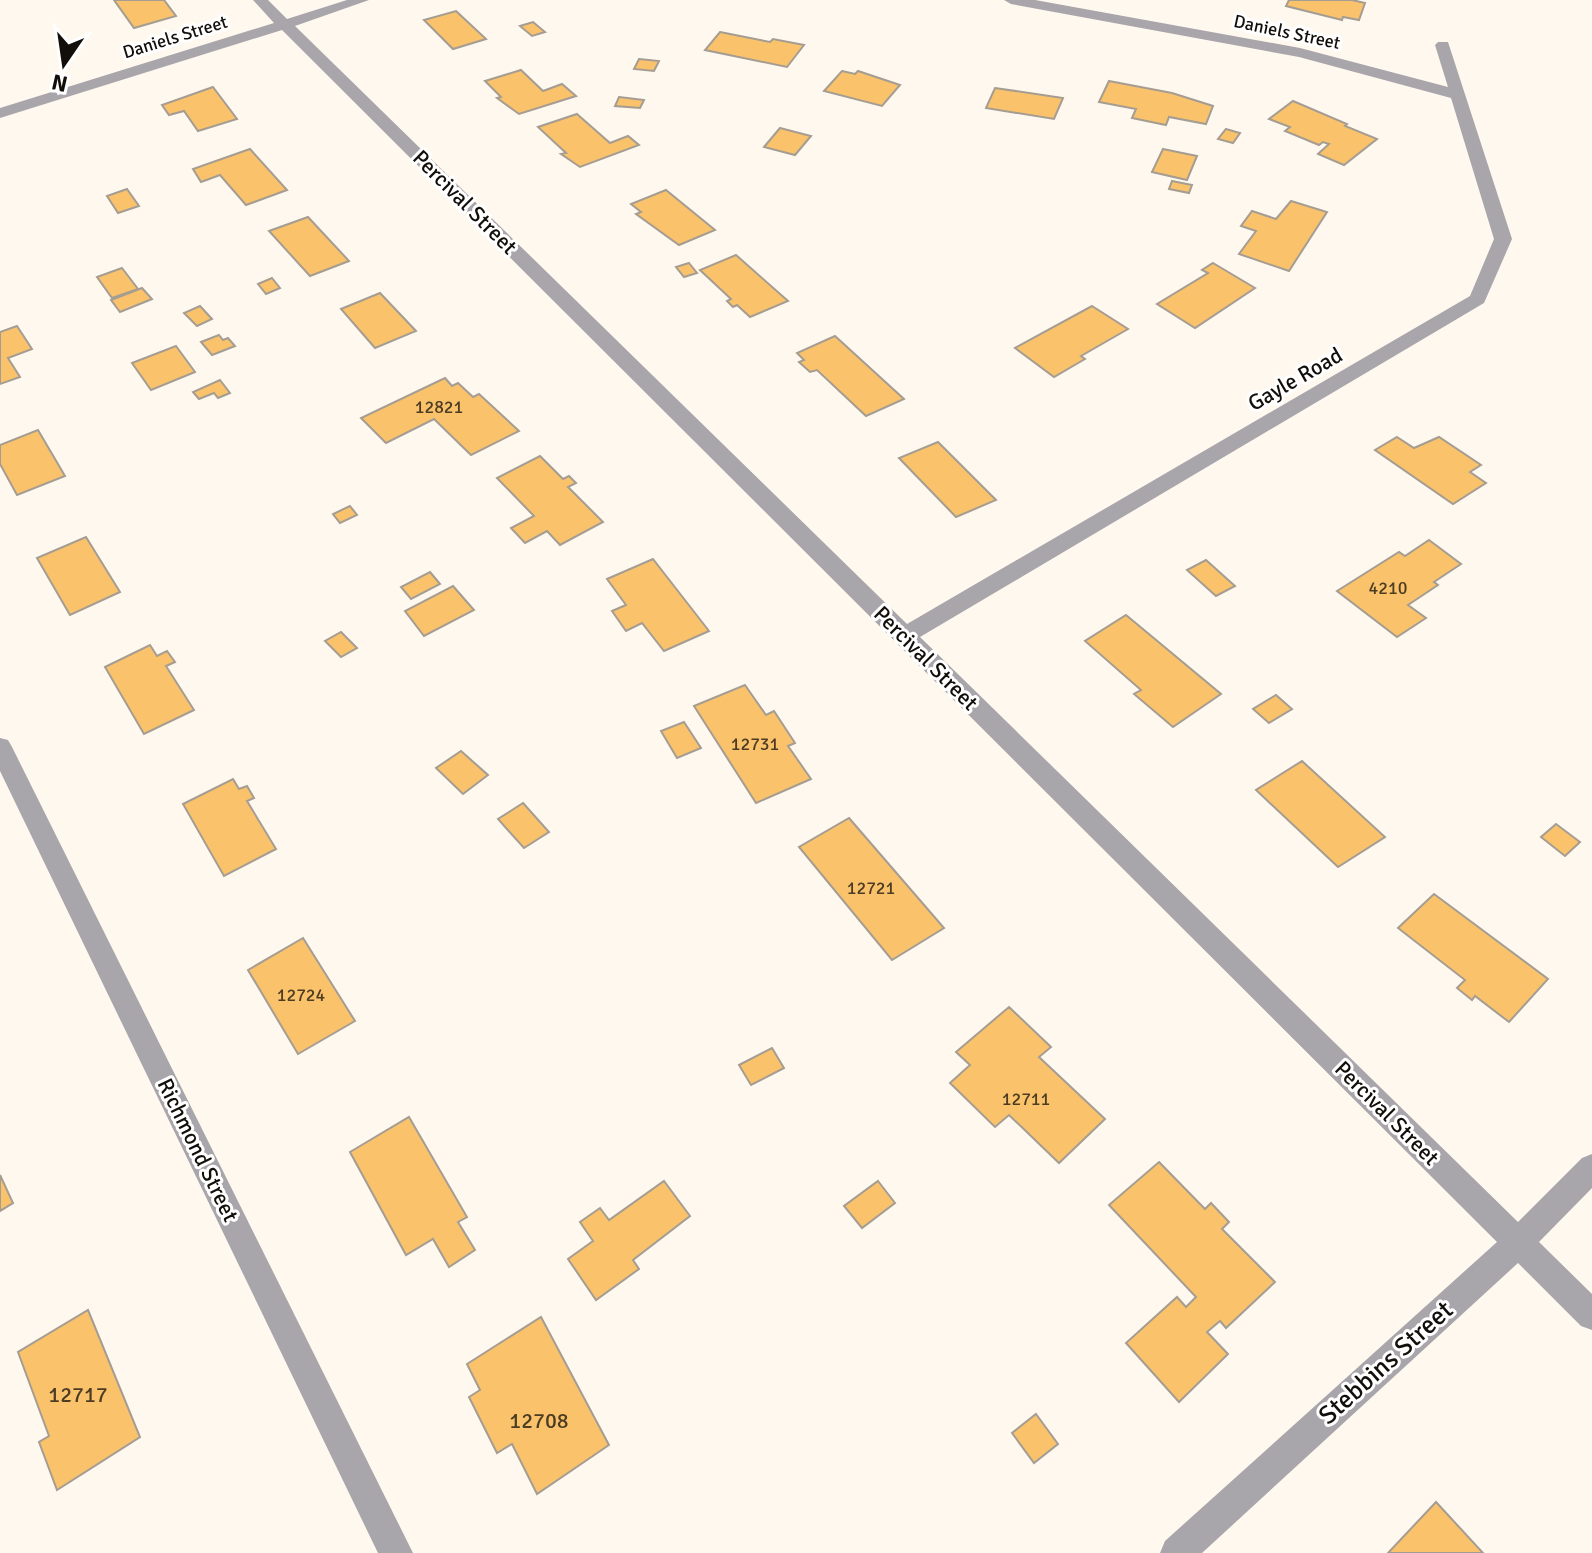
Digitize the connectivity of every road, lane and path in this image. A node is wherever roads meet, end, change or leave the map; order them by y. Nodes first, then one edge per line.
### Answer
1 (260, 0) edge
2 (362, 0) edge
3 (1011, 0) edge
4 (285, 24) junction
5 (1443, 45) dead end
6 (1459, 95) junction
7 (0, 113) edge
8 (904, 636) junction
9 (0, 747) edge
10 (1592, 1168) edge
11 (1518, 1243) junction
12 (1592, 1315) edge
13 (396, 1553) edge
14 (1177, 1553) edge

1 - 4 street, Percival Street
2 - 4 street, Daniels Street
3 - 6 street, Daniels Street
4 - 7 street, Daniels Street
4 - 8 street, Percival Street
5 - 6 street, Gayle Road
6 - 8 street, Gayle Road
8 - 11 street, Percival Street
9 - 13 street, Richmond Street
10 - 11 street, Stebbins Street
11 - 12 street, Percival Street
11 - 14 street, Stebbins Street

